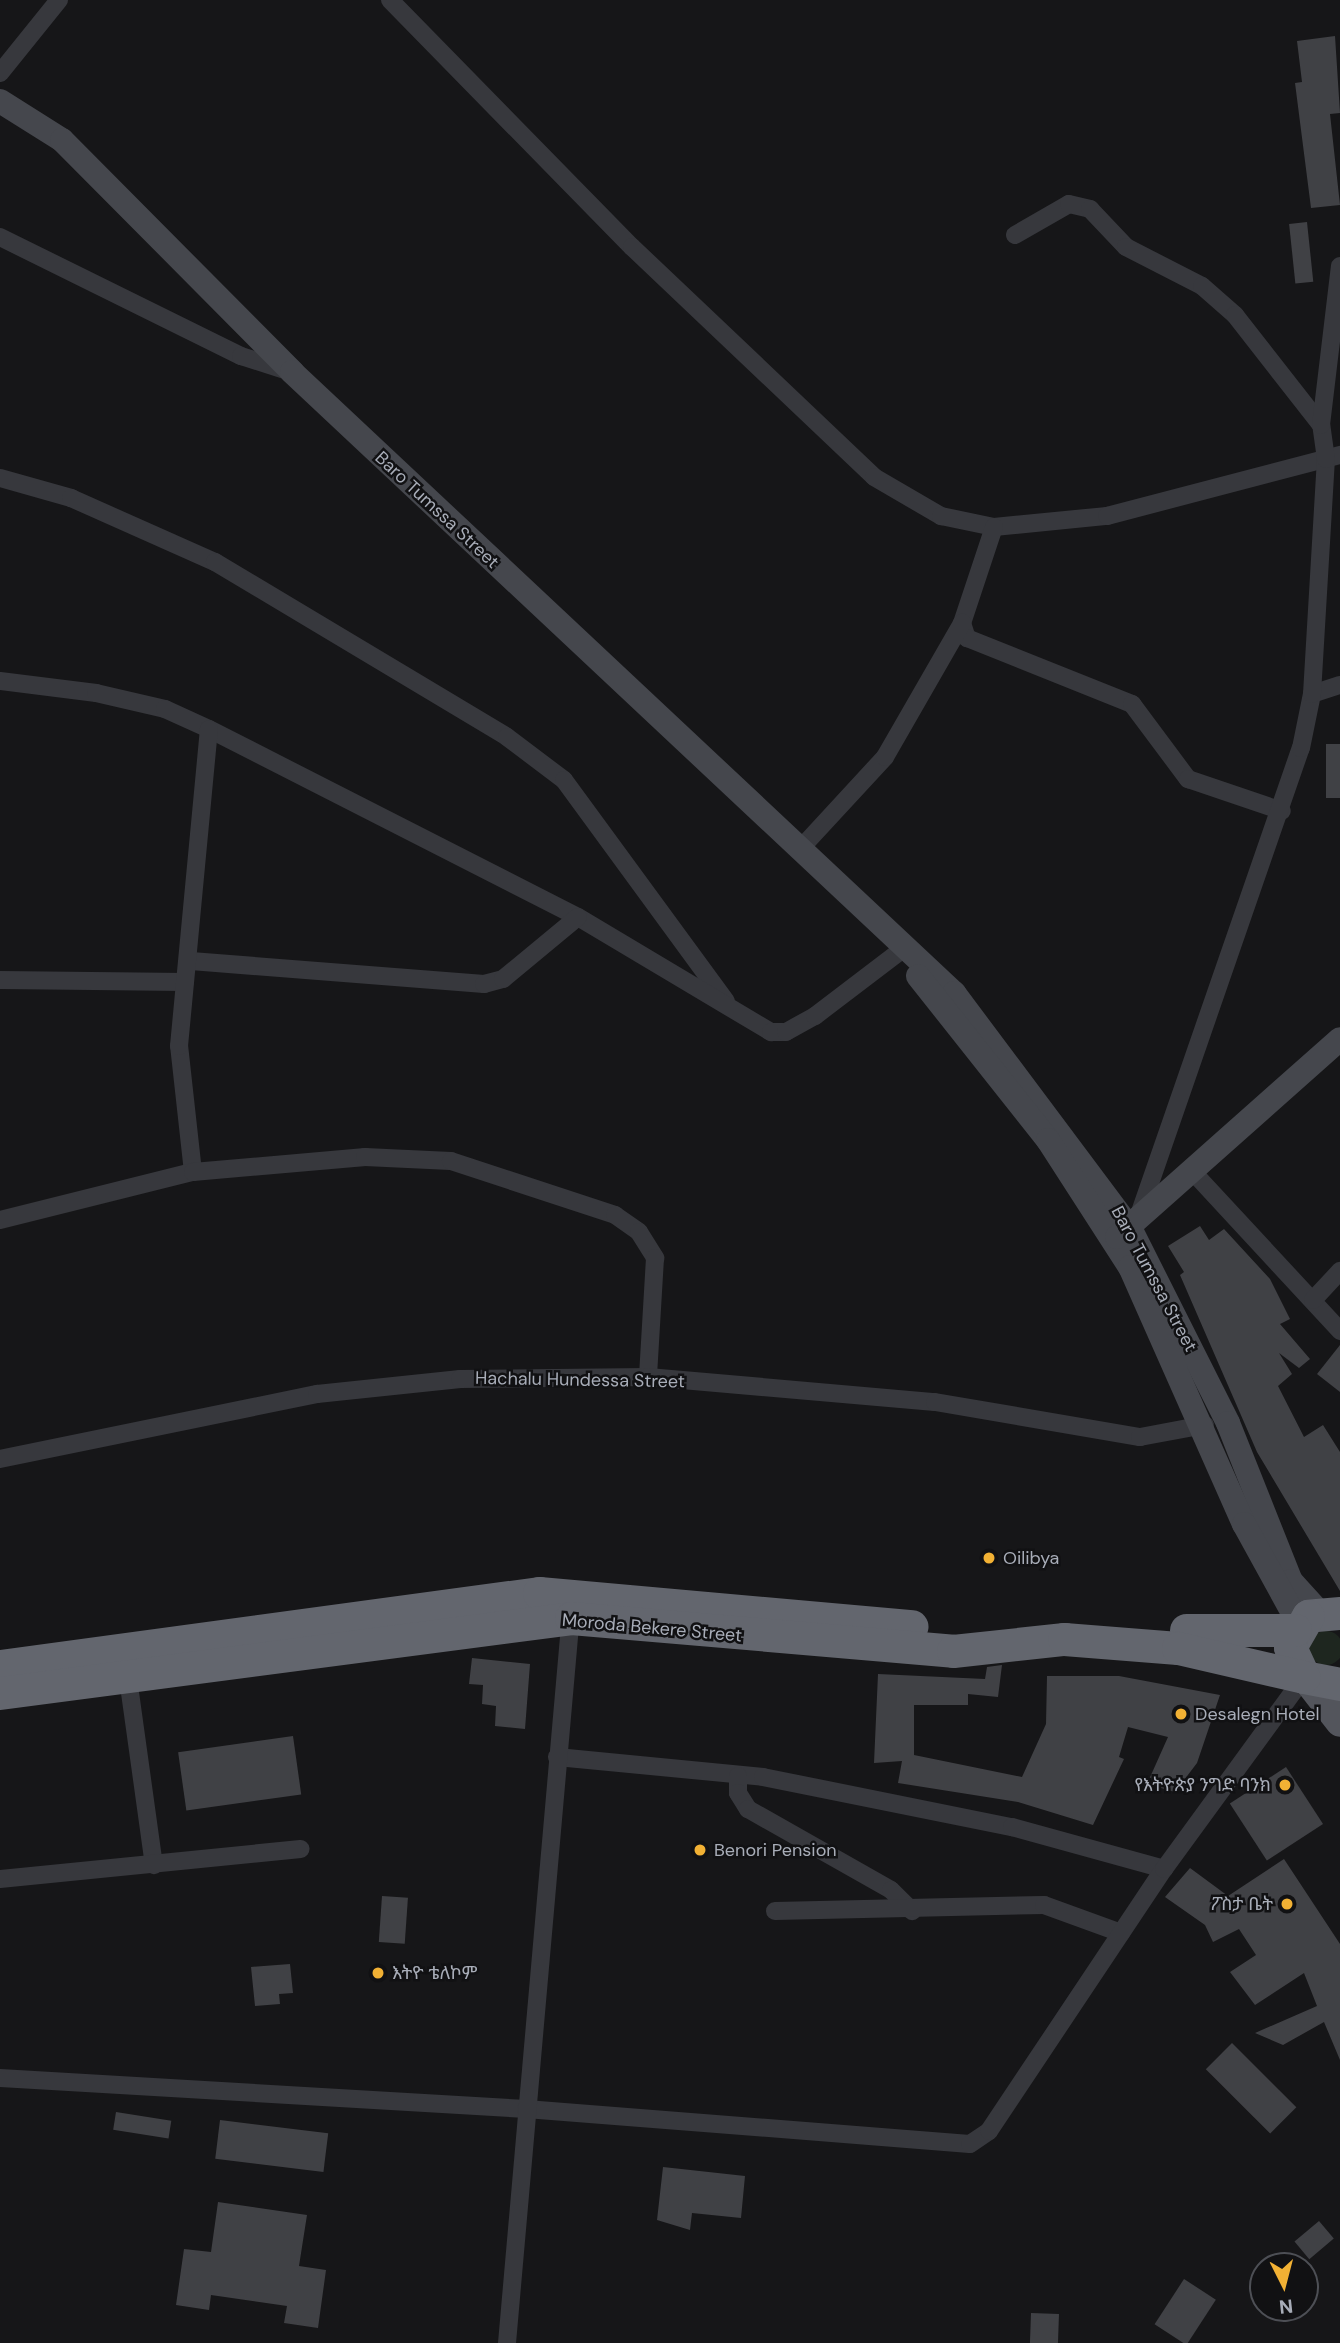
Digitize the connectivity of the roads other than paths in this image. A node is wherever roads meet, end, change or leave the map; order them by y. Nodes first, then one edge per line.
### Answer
1 (59, 0) edge
2 (390, 0) edge
3 (0, 73) edge
4 (0, 101) edge
5 (1015, 235) dead end
6 (0, 237) edge
7 (1340, 266) edge
8 (292, 372) junction
9 (1321, 425) junction
10 (1333, 457) edge
11 (0, 478) edge
12 (994, 527) junction
13 (962, 623) junction
14 (0, 681) edge
15 (1340, 685) edge
16 (1312, 694) junction
17 (209, 729) junction
18 (1282, 811) junction
19 (802, 847) junction
20 (578, 917) junction
21 (877, 919) junction
22 (899, 951) junction
23 (191, 961) junction
24 (0, 980) edge
25 (185, 982) junction
26 (730, 1007) junction
27 (1340, 1039) edge
28 (193, 1172) junction
29 (1193, 1172) junction
30 (0, 1220) edge
31 (1127, 1230) junction
32 (1340, 1271) edge
33 (1313, 1300) junction
34 (1340, 1331) edge
35 (648, 1377) junction
36 (1205, 1425) junction
37 (0, 1459) edge
38 (572, 1605) junction
39 (1313, 1620) edge
40 (1064, 1630) junction
41 (126, 1661) junction
42 (0, 1666) edge
43 (1304, 1678) junction
44 (1340, 1684) edge
45 (0, 1693) edge
46 (1340, 1723) edge
47 (557, 1757) junction
48 (738, 1776) junction
49 (301, 1849) dead end
50 (154, 1865) junction
51 (1164, 1869) junction
52 (0, 1879) edge
53 (775, 1911) dead end
54 (912, 1912) junction
55 (1121, 1933) junction
56 (0, 2078) edge
57 (526, 2109) junction
58 (507, 2343) edge

1 - 3 street
2 - 12 street
4 - 8 street, Baro Tumssa Street
5 - 9 street
6 - 8 street
7 - 9 street
8 - 19 street, Baro Tumssa Street
9 - 10 street
10 - 12 street
10 - 16 street
11 - 26 street
12 - 13 street
13 - 18 street
13 - 19 street
14 - 17 street
15 - 16 street
16 - 18 street
17 - 20 street
17 - 23 street
18 - 31 street
19 - 21 street, Baro Tumssa Street
20 - 23 street
20 - 26 street
21 - 22 street, Baro Tumssa Street
21 - 31 street, Baro Tumssa Street
22 - 26 street
22 - 31 street, Baro Tumssa Street
23 - 25 street
24 - 25 street
25 - 28 street
27 - 29 street
28 - 30 street
28 - 35 street
29 - 31 street
29 - 33 street
31 - 36 street, Baro Tumssa Street
31 - 39 street, Baro Tumssa Street
32 - 33 street
33 - 34 street
35 - 36 street, Hachalu Hundessa Street
35 - 37 street, Hachalu Hundessa Street
36 - 39 street, Baro Tumssa Street
38 - 40 highway, Moroda Bekere Street
38 - 41 highway, Moroda Bekere Street
38 - 47 street
39 - 40 highway, Moroda Bekere Street
39 - 43 highway
40 - 43 highway, Moroda Bekere Street
41 - 42 highway, Moroda Bekere Street
41 - 45 highway, Moroda Bekere Street
41 - 50 street
43 - 44 highway, Moroda Bekere Street
43 - 46 main road
43 - 51 street
47 - 48 street
47 - 57 street
48 - 51 street
48 - 54 street
49 - 50 street
50 - 52 street
51 - 55 street
53 - 54 street
54 - 55 street
55 - 57 street
56 - 57 street
57 - 58 street

